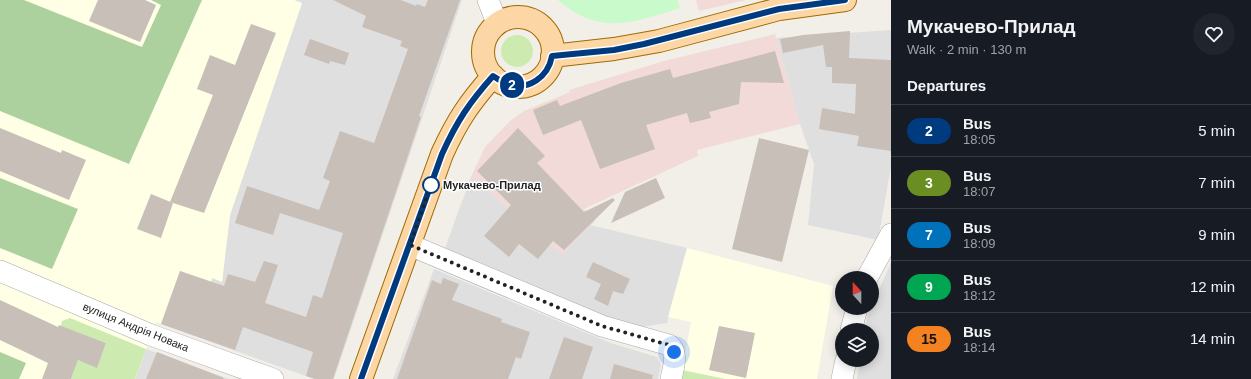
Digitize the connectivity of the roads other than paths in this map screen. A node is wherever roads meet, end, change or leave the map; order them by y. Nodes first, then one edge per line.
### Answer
1 (488, 0) edge
2 (845, 0) edge
3 (511, 14) edge
4 (552, 56) junction
5 (493, 76) junction
6 (891, 234) edge
7 (410, 245) junction
8 (0, 271) edge
9 (871, 271) edge
10 (845, 367) edge
11 (273, 379) edge
12 (361, 379) edge
13 (671, 379) edge
14 (842, 379) edge

1 - 3 street
2 - 4 main road
3 - 4 main road
3 - 5 main road
4 - 5 main road
5 - 7 main road
6 - 9 street
7 - 12 main road
7 - 13 street
8 - 11 street, вулиця Андрія Новака
10 - 14 street

